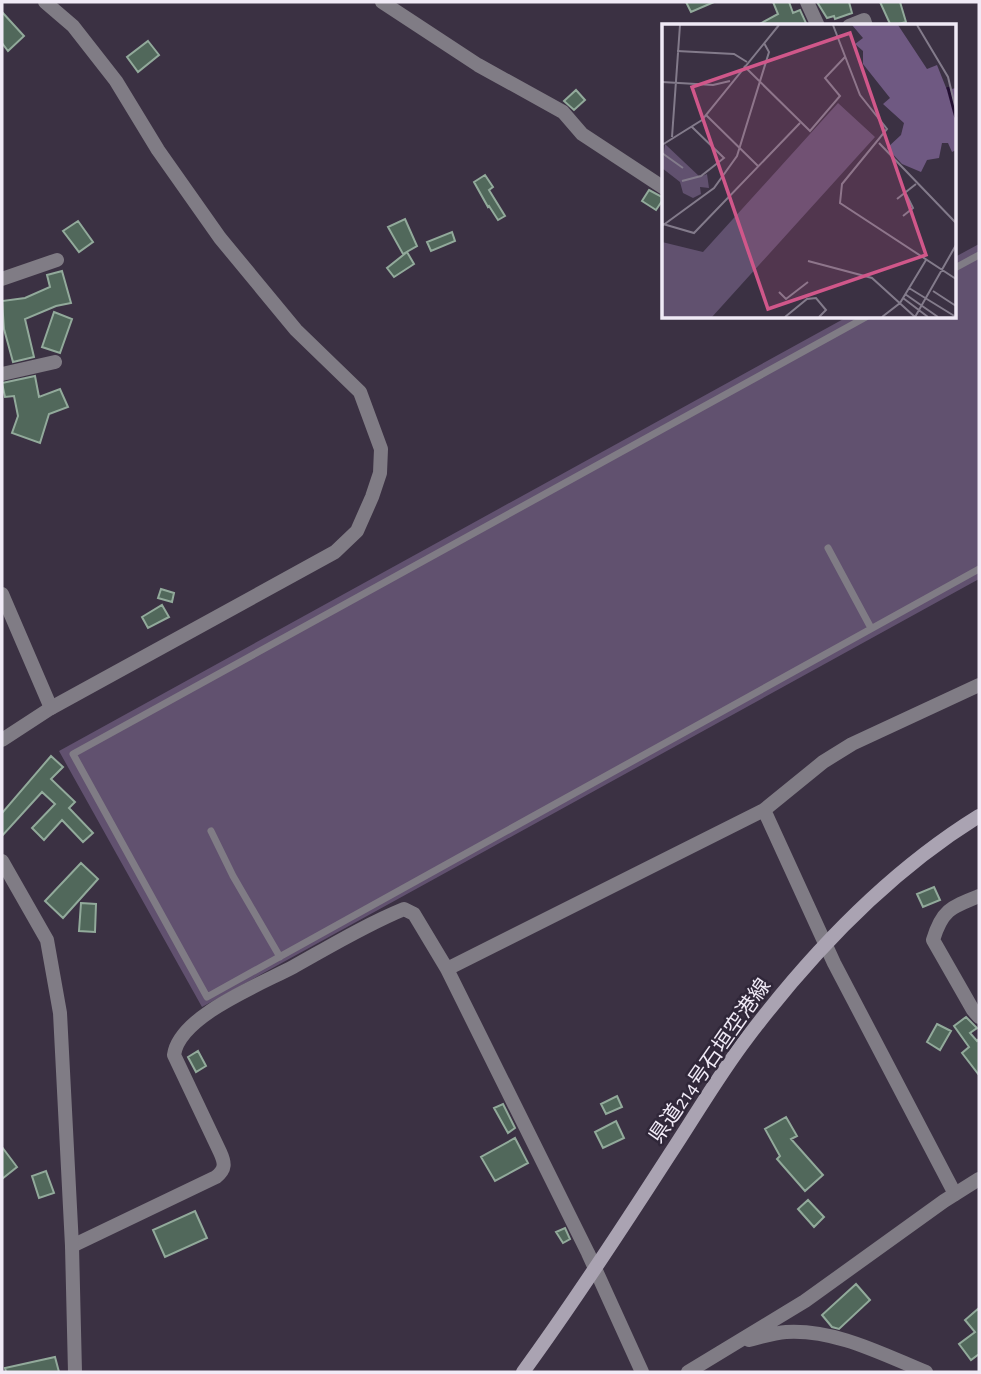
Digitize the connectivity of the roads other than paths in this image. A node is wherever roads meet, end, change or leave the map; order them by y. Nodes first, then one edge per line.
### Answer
1 (45, 2) edge
2 (382, 2) edge
3 (807, 2) edge
4 (817, 24) edge
5 (662, 187) edge
6 (979, 254) edge
7 (57, 260) dead end
8 (956, 267) edge
9 (2, 279) edge
10 (864, 318) edge
11 (55, 362) dead end
12 (2, 374) edge
13 (828, 548) dead end
14 (979, 569) edge
15 (2, 594) edge
16 (871, 628) junction
17 (979, 685) edge
18 (51, 708) junction
19 (2, 740) edge
20 (764, 810) junction
21 (979, 816) edge
22 (211, 831) dead end
23 (2, 861) edge
24 (979, 896) edge
25 (825, 943) junction
26 (280, 957) junction
27 (447, 969) junction
28 (979, 1017) edge
29 (979, 1179) edge
30 (955, 1194) junction
31 (72, 1246) junction
32 (594, 1269) junction
33 (737, 1342) junction
34 (75, 1372) edge
35 (523, 1372) edge
36 (642, 1372) edge
37 (688, 1372) edge
38 (926, 1372) edge

1 - 18 street
2 - 5 street
3 - 4 street
6 - 8 lane
7 - 9 street
10 - 26 lane
11 - 12 street
13 - 16 lane
14 - 16 lane
15 - 18 street
16 - 26 lane
17 - 20 street
18 - 19 street
20 - 25 street
20 - 27 street
21 - 25 main road, 県道214号石垣空港線
22 - 26 lane
23 - 31 street
24 - 28 street
25 - 30 street
25 - 32 main road, 県道214号石垣空港線
27 - 31 street
27 - 32 street
29 - 30 street
30 - 33 street
31 - 34 street
32 - 35 main road, 県道214号石垣空港線
32 - 36 street
33 - 37 street
33 - 38 street

